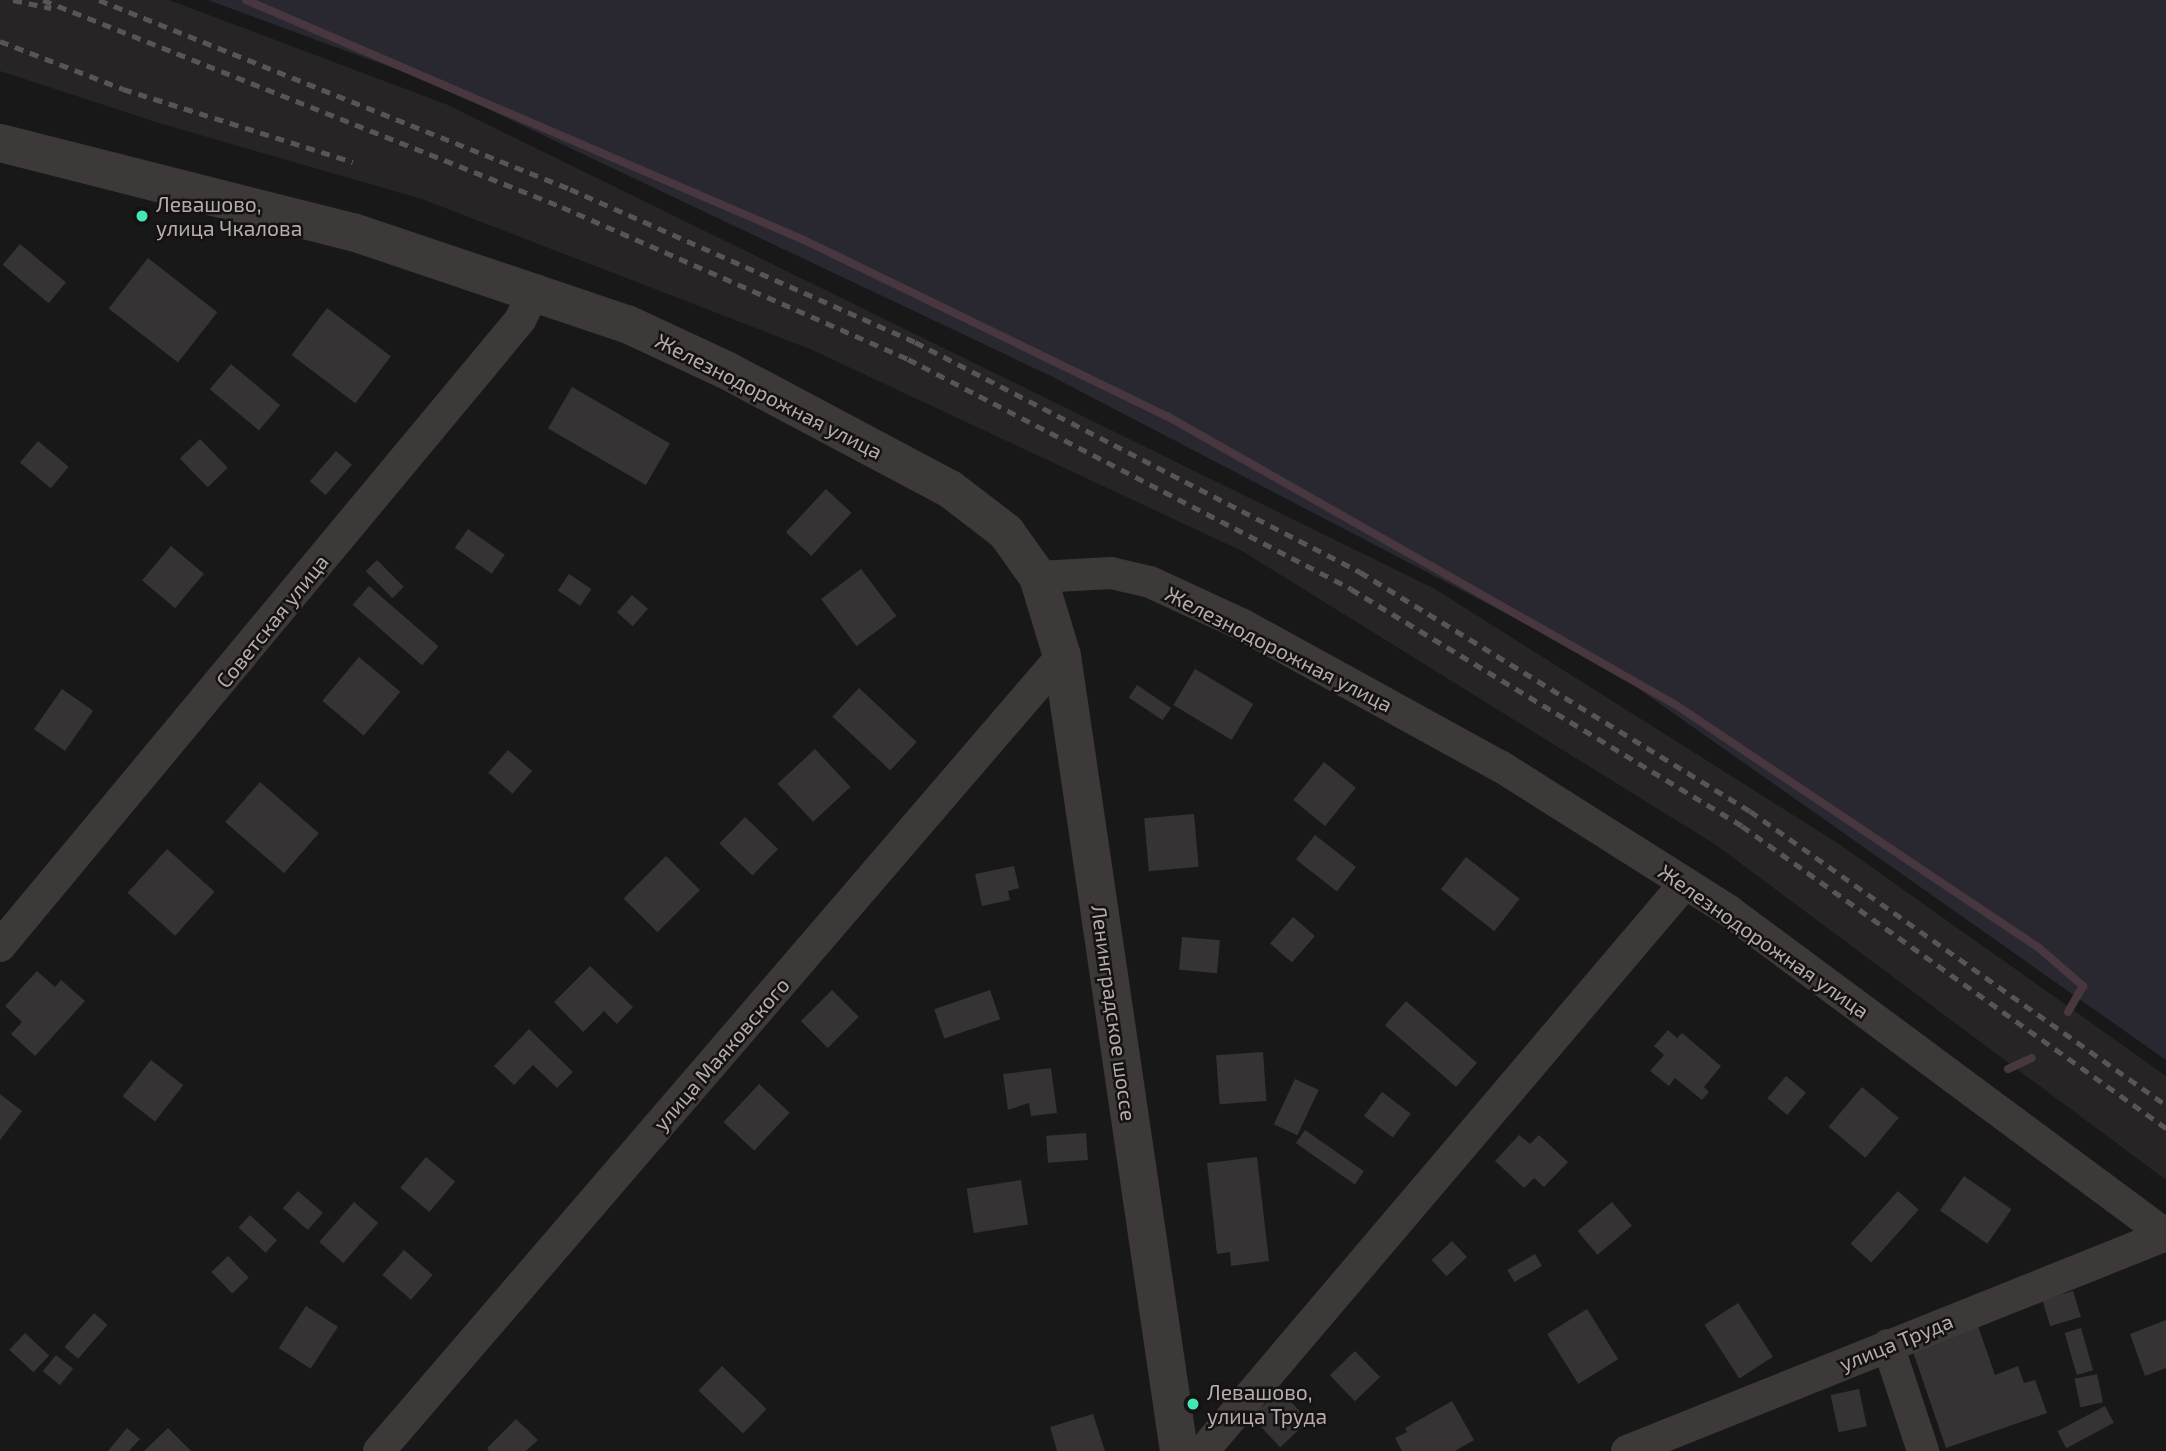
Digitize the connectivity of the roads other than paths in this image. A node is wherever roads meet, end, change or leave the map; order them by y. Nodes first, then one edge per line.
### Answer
1 (0, 143) edge
2 (535, 290) junction
3 (1038, 577) junction
4 (1062, 656) junction
5 (1685, 883) junction
6 (0, 946) edge
7 (2165, 1235) edge
8 (1888, 1345) junction
9 (379, 1451) edge
10 (1179, 1451) edge
11 (1203, 1451) edge
12 (1627, 1451) edge
13 (1923, 1451) edge

1 - 2 street, Железнодорожная улица
2 - 3 street, Железнодорожная улица
2 - 6 street, Советская улица
3 - 4 street, Ленинградское шоссе
3 - 5 street, Железнодорожная улица
4 - 9 street, улица Маяковского
4 - 10 street, Ленинградское шоссе
5 - 7 street, Железнодорожная улица
5 - 11 street
7 - 8 street, улица Труда
8 - 12 street, улица Труда
8 - 13 street

